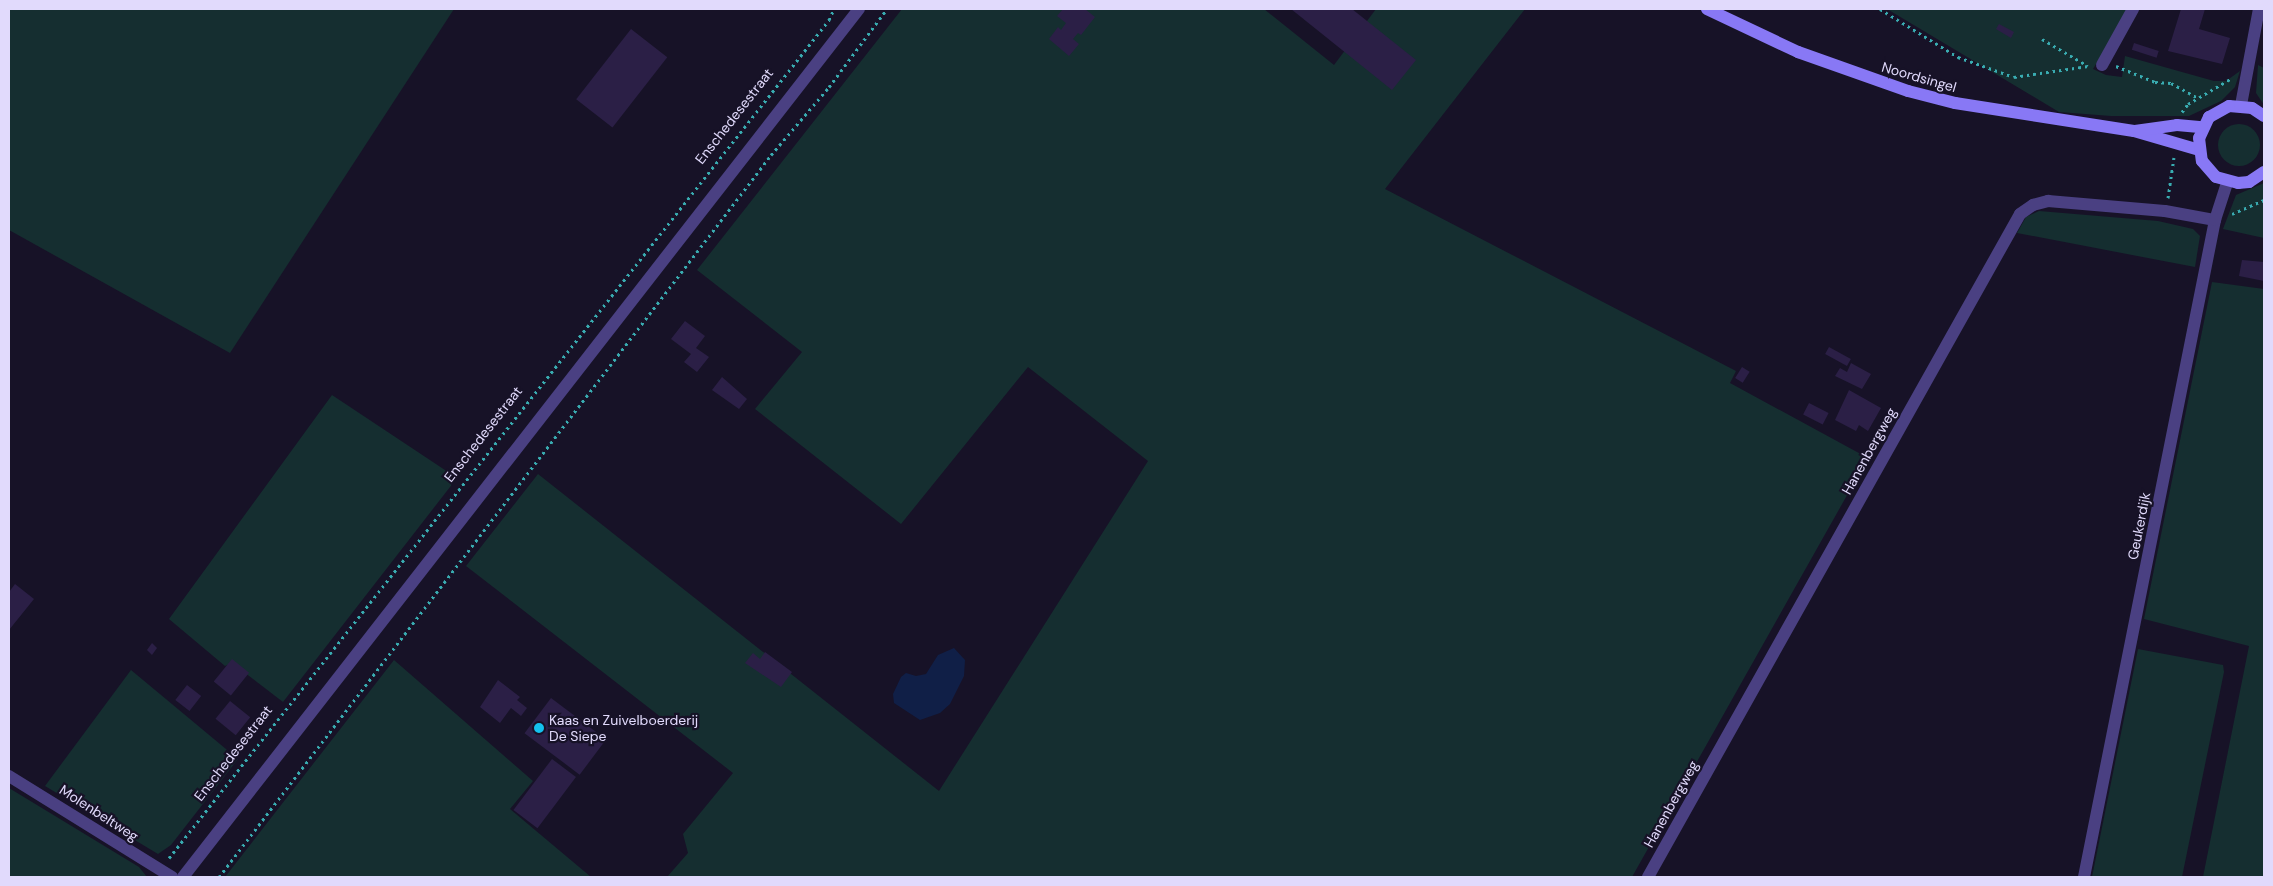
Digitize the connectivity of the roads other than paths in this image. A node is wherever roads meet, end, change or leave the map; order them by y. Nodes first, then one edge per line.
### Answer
1 (859, 9) edge
2 (1707, 9) edge
3 (2134, 9) edge
4 (2259, 9) edge
5 (2095, 65) road end
6 (2241, 105) junction
7 (2264, 116) edge
8 (2202, 127) junction
9 (2134, 131) junction
10 (2199, 150) junction
11 (2264, 172) edge
12 (2227, 182) junction
13 (2215, 220) junction
14 (9, 776) edge
15 (172, 877) edge
16 (183, 877) edge
17 (1648, 877) edge
18 (2084, 877) edge

1 - 16 street
2 - 9 main road, Noordsingel
3 - 5 street
4 - 6 street
6 - 7 main road
6 - 8 main road
8 - 9 main road, Noordsingel
8 - 10 main road
9 - 10 main road, Noordsingel
10 - 12 main road
11 - 12 main road
12 - 13 street, Geukerdijk
13 - 17 street, Hanenbergweg
13 - 18 street, Geukerdijk
14 - 15 street, Molenbeltweg

